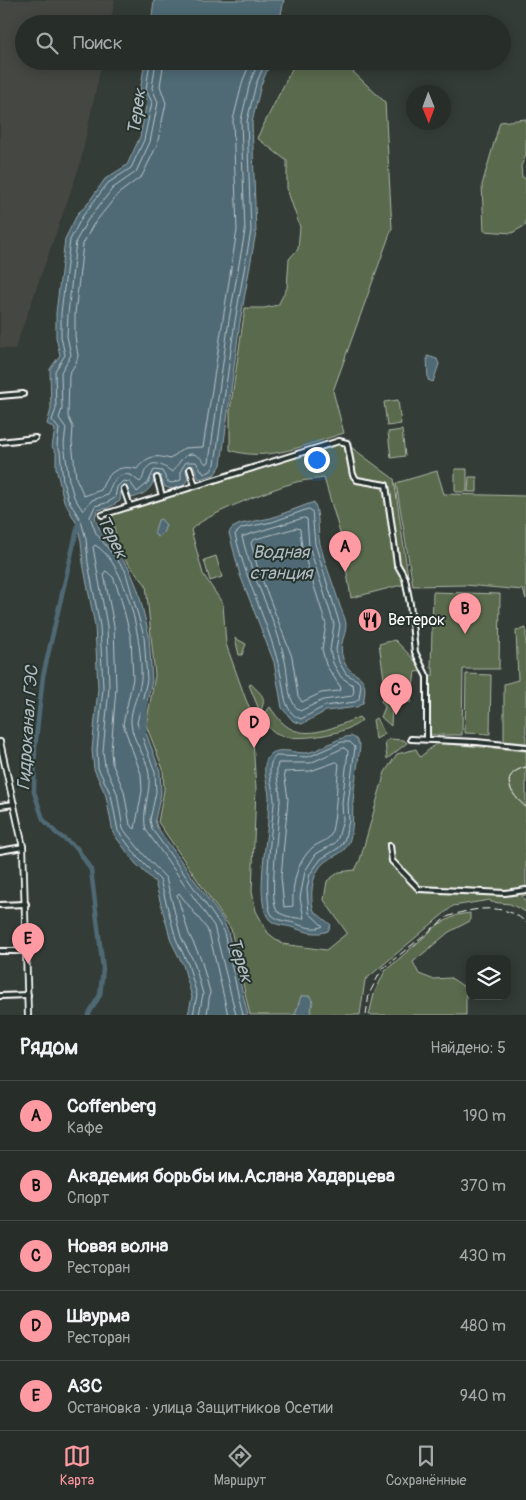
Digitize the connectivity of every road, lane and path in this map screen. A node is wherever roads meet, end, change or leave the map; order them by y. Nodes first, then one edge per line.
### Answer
1 (24, 394) dead end
2 (0, 396) edge
3 (35, 438) dead end
4 (0, 442) edge
5 (190, 469) dead end
6 (157, 478) dead end
7 (195, 486) junction
8 (124, 490) dead end
9 (162, 496) junction
10 (130, 506) junction
11 (102, 515) dead end
12 (427, 738) junction
13 (411, 739) dead end
14 (0, 742) edge
15 (526, 747) edge
16 (2, 760) edge
17 (14, 804) junction
18 (0, 806) edge
19 (390, 846) dead end
20 (23, 847) junction
21 (0, 850) edge
22 (526, 890) edge
23 (26, 904) junction
24 (0, 905) edge
25 (0, 951) edge
26 (27, 951) junction
27 (28, 995) junction
28 (0, 996) edge
29 (28, 1015) edge

1 - 2 street
3 - 4 street
5 - 7 street
6 - 9 street
7 - 9 street
7 - 12 street
8 - 10 street
9 - 10 street
10 - 11 street
12 - 13 street
12 - 15 street
14 - 16 street
16 - 17 street
17 - 18 street
17 - 20 street
19 - 22 street
20 - 21 street
20 - 23 street
23 - 24 street
23 - 26 street
25 - 26 street
26 - 27 street
27 - 28 street
27 - 29 street

